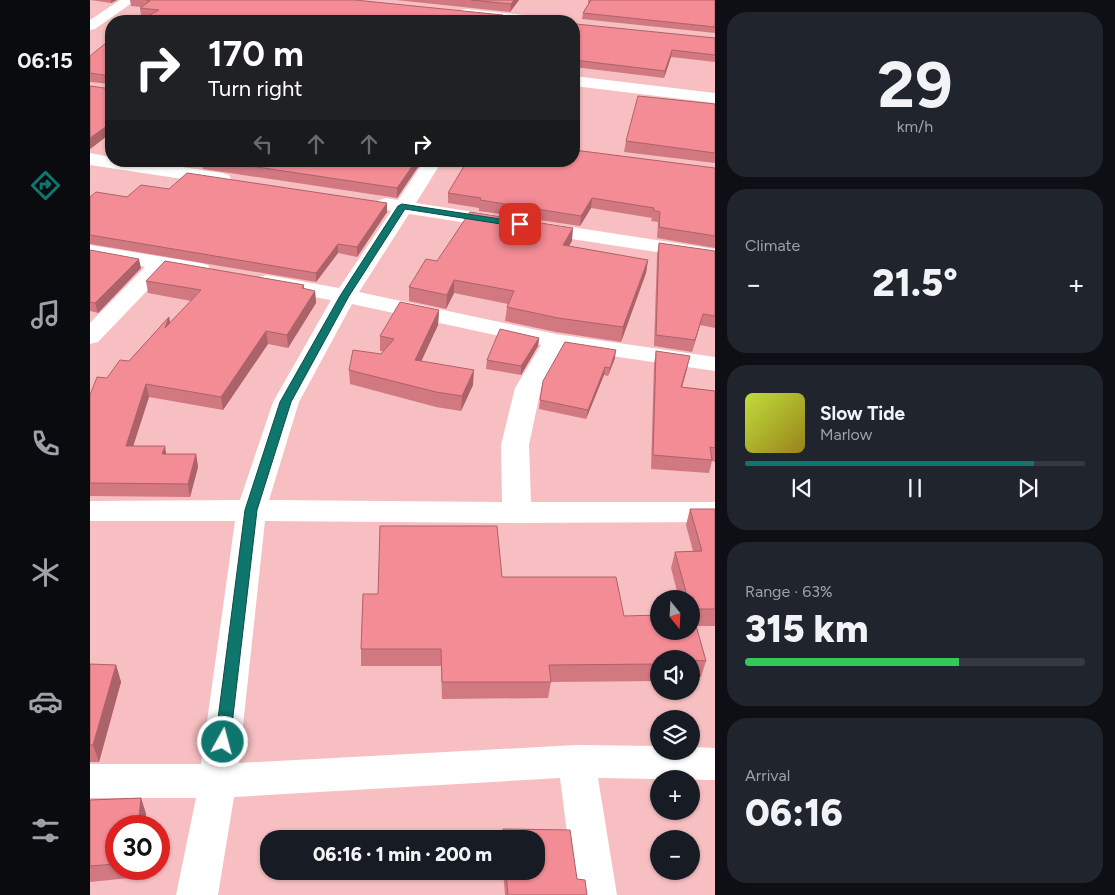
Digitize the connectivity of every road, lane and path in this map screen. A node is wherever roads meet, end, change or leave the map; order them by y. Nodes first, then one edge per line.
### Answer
1 (129, 0) edge
2 (550, 7) dead end
3 (454, 12) edge
4 (105, 15) edge
5 (106, 15) edge
6 (483, 15) edge
7 (545, 15) edge
8 (90, 25) edge
9 (105, 26) edge
10 (580, 82) edge
11 (715, 98) edge
12 (105, 148) edge
13 (90, 159) edge
14 (105, 161) edge
15 (143, 167) edge
16 (429, 167) edge
17 (236, 181) edge
18 (363, 200) edge
19 (402, 206) junction
20 (90, 251) edge
21 (715, 254) edge
22 (161, 263) junction
23 (219, 274) edge
24 (248, 279) edge
25 (345, 296) junction
26 (90, 337) edge
27 (556, 341) junction
28 (715, 364) edge
29 (251, 510) junction
30 (90, 511) edge
31 (715, 512) edge
32 (517, 513) junction
33 (576, 761) junction
34 (715, 764) edge
35 (90, 781) edge
36 (218, 781) junction
37 (198, 895) edge
38 (596, 895) edge

1 - 5 street
2 - 7 street
3 - 6 street
4 - 8 street
8 - 9 street
10 - 11 street
12 - 13 street
13 - 14 street
15 - 17 street
16 - 19 street
18 - 19 street
19 - 21 street
19 - 25 street
20 - 22 street
22 - 23 street
22 - 26 street
24 - 25 street
25 - 27 street
25 - 29 street
27 - 28 street
27 - 32 street
29 - 30 street
29 - 32 street
29 - 36 street
31 - 32 street
33 - 34 street
33 - 36 street
33 - 38 street
35 - 36 street
36 - 37 street

